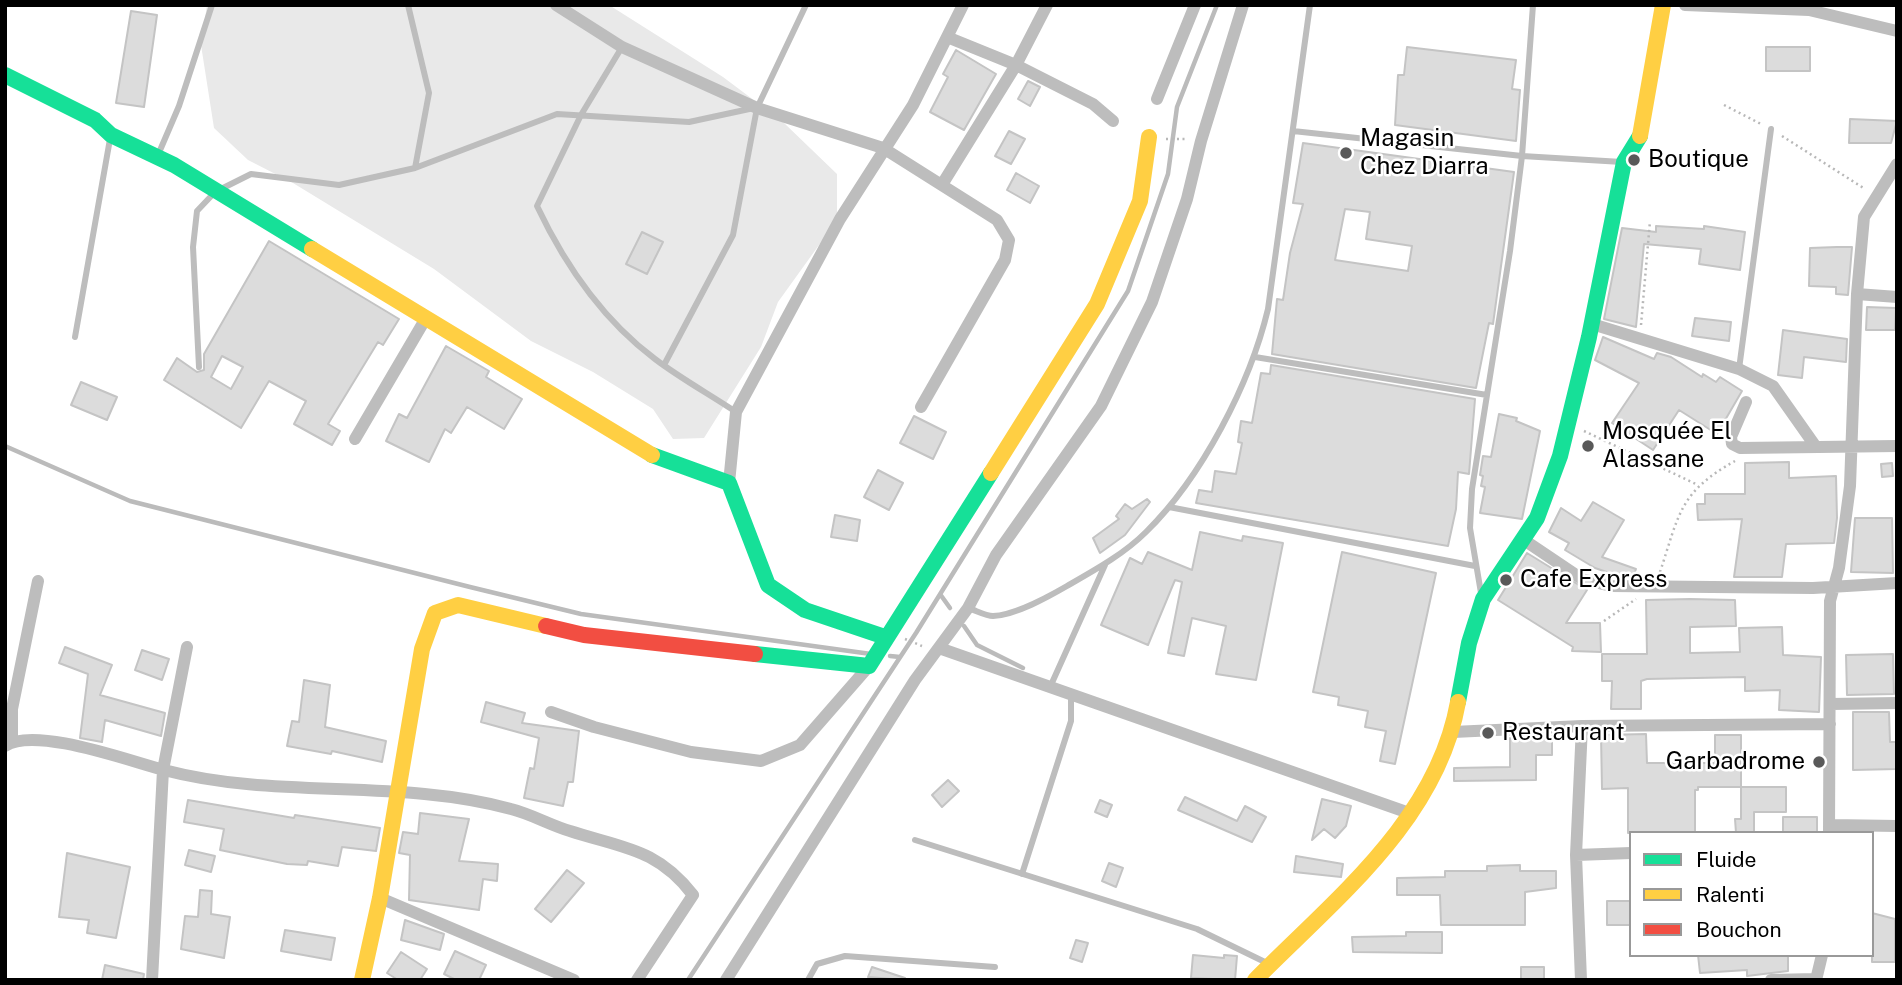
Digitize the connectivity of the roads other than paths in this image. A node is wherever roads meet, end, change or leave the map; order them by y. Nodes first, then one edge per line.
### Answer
1 (212, 5) edge
2 (408, 5) edge
3 (556, 5) edge
4 (806, 5) edge
5 (963, 5) edge
6 (1046, 5) edge
7 (1195, 5) edge
8 (1243, 5) edge
9 (1310, 5) edge
10 (1534, 5) edge
11 (1663, 5) edge
12 (1685, 5) edge
13 (1897, 32) edge
14 (947, 37) junction
15 (622, 47) junction
16 (1016, 65) junction
17 (5, 75) edge
18 (1157, 99) dead end
19 (757, 108) junction
20 (581, 115) junction
21 (1113, 121) dead end
22 (1771, 129) road end
23 (1293, 131) junction
24 (111, 135) junction
25 (1154, 138) road end
26 (883, 148) junction
27 (158, 156) junction
28 (1522, 156) junction
29 (1624, 162) junction
30 (1897, 164) edge
31 (415, 168) junction
32 (943, 183) junction
33 (215, 192) junction
34 (1857, 294) junction
35 (1897, 297) edge
36 (426, 318) junction
37 (1592, 324) junction
38 (75, 337) dead end
39 (1255, 357) junction
40 (664, 365) junction
41 (200, 367) dead end
42 (1739, 369) junction
43 (1488, 395) junction
44 (1746, 402) dead end
45 (921, 407) dead end
46 (736, 412) junction
47 (355, 439) dead end
48 (1853, 446) junction
49 (1897, 446) edge
50 (1816, 447) junction
51 (729, 483) junction
52 (1169, 507) junction
53 (1524, 540) junction
54 (1106, 564) junction
55 (1475, 566) junction
56 (38, 581) dead end
57 (1897, 583) edge
58 (1834, 585) junction
59 (1483, 599) junction
60 (968, 608) junction
61 (893, 637) junction
62 (187, 647) dead end
63 (932, 648) junction
64 (869, 666) junction
65 (1051, 685) junction
66 (1071, 693) junction
67 (1897, 703) edge
68 (1831, 704) junction
69 (551, 712) dead end
70 (1830, 724) junction
71 (1582, 726) junction
72 (1452, 732) junction
73 (9, 744) edge
74 (163, 770) junction
75 (395, 794) junction
76 (1412, 814) junction
77 (1897, 825) edge
78 (1830, 829) edge
79 (915, 840) dead end
80 (1629, 853) edge
81 (1576, 855) junction
82 (1022, 874) junction
83 (380, 898) junction
84 (1821, 957) edge
85 (1269, 964) junction
86 (996, 967) dead end
87 (1815, 979) edge
88 (152, 980) edge
89 (362, 980) edge
90 (574, 980) edge
91 (637, 980) edge
92 (726, 980) edge
93 (808, 980) edge
94 (1255, 980) edge
95 (1581, 980) edge
96 (1771, 980) edge

1 - 27 lane
2 - 31 lane
3 - 15 street
4 - 19 lane
5 - 14 street
6 - 16 street
7 - 18 street
8 - 60 street
9 - 23 lane
10 - 28 lane
11 - 29 street
12 - 13 street
14 - 16 street
14 - 26 street
15 - 19 street
15 - 20 lane
16 - 21 street
16 - 32 street
17 - 24 street
19 - 20 lane
19 - 26 street
19 - 40 lane
20 - 31 lane
20 - 40 lane
22 - 42 lane
23 - 28 lane
23 - 39 lane
24 - 27 street
24 - 38 lane
25 - 61 street
26 - 32 street
26 - 46 street
27 - 33 street
28 - 29 lane
28 - 43 lane
29 - 37 street
30 - 34 street
31 - 33 lane
32 - 45 street
33 - 36 street
33 - 41 lane
34 - 35 street
34 - 48 street
36 - 47 street
36 - 51 street
37 - 42 street
37 - 53 street
39 - 43 lane
39 - 52 lane
40 - 46 lane
42 - 50 street
43 - 55 lane
44 - 50 street
46 - 51 street
48 - 49 street
48 - 50 street
48 - 58 street
51 - 61 street
52 - 54 lane
52 - 55 lane
53 - 58 street
53 - 59 street
54 - 60 lane
54 - 65 lane
55 - 59 lane
56 - 73 street
57 - 58 street
58 - 68 street
59 - 72 street
60 - 63 street
61 - 64 street
62 - 74 street
63 - 65 street
63 - 92 street
64 - 69 street
64 - 75 street
65 - 66 street
66 - 76 street
66 - 82 lane
67 - 68 street
68 - 70 street
70 - 71 street
70 - 78 street
71 - 72 street
71 - 81 street
72 - 76 street
73 - 74 street
74 - 75 street
74 - 88 street
75 - 83 street
75 - 91 street
76 - 85 street
77 - 78 street
79 - 82 lane
80 - 81 street
81 - 95 street
82 - 85 lane
83 - 89 street
83 - 90 street
84 - 87 street
85 - 94 street
86 - 93 lane
87 - 96 street

